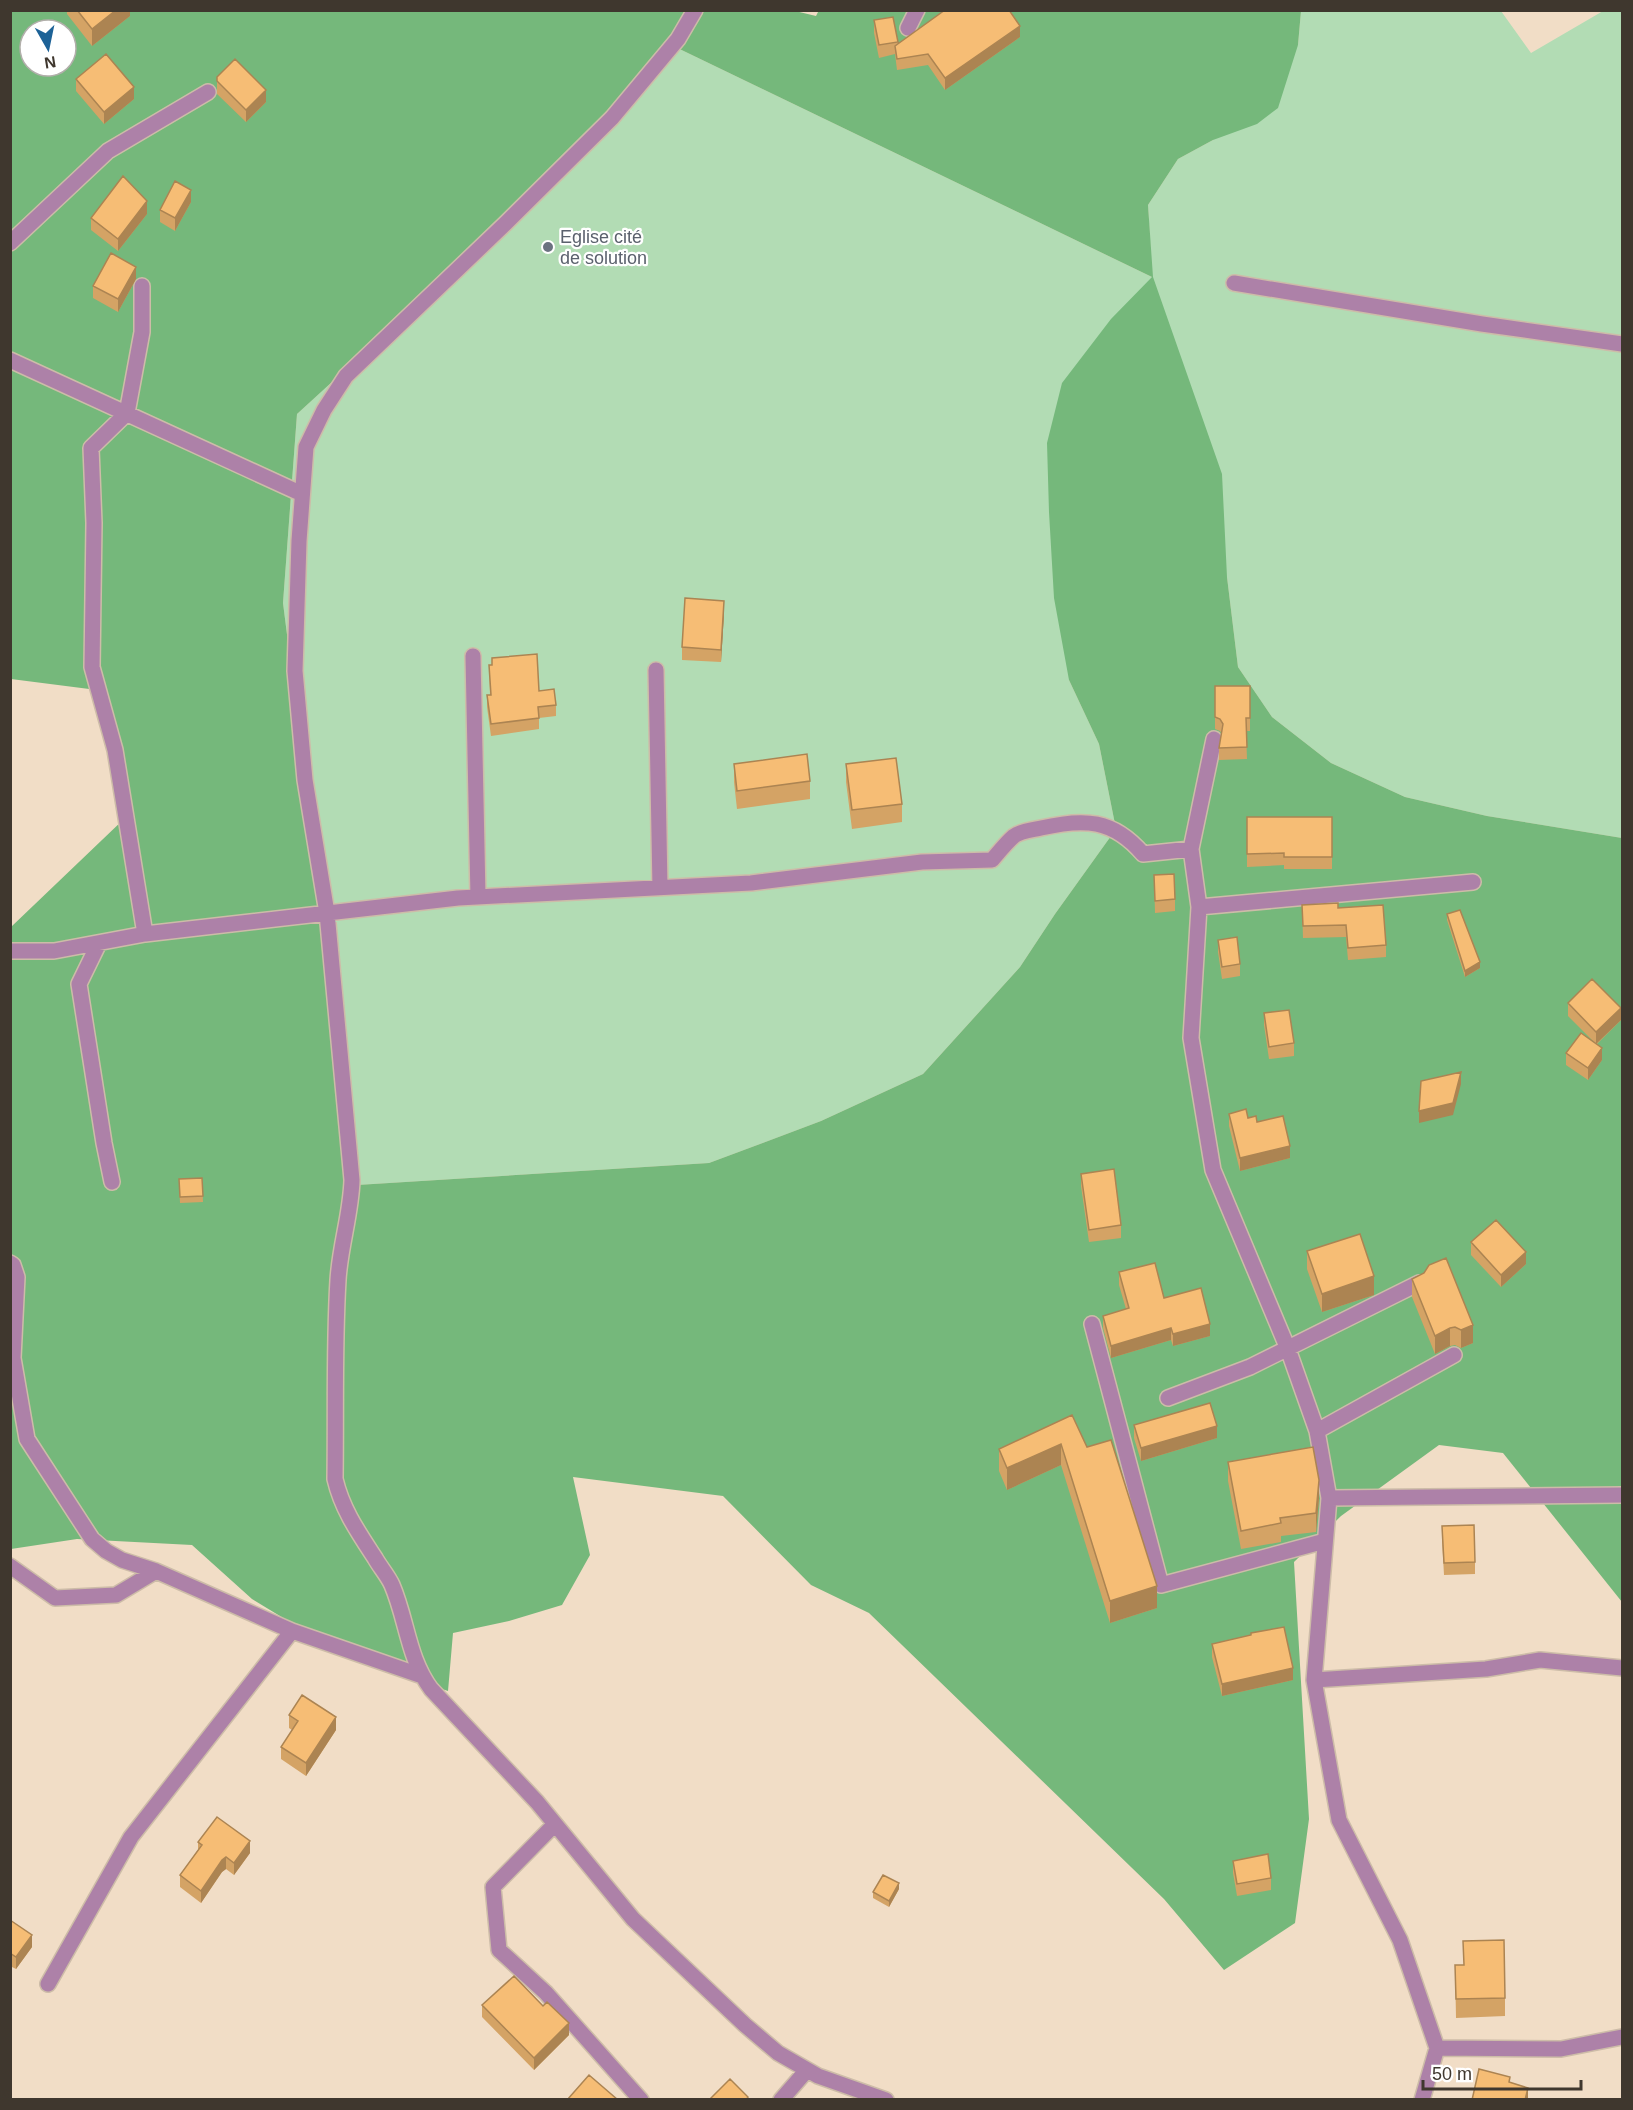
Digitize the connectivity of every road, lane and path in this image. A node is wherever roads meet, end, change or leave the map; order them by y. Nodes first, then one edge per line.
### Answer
1 (695, 10) edge
2 (917, 10) edge
3 (908, 28) dead end
4 (208, 92) dead end
5 (10, 243) edge
6 (1234, 283) dead end
7 (142, 286) dead end
8 (1623, 344) edge
9 (10, 360) edge
10 (127, 413) junction
11 (302, 494) junction
12 (473, 656) dead end
13 (656, 670) dead end
14 (1214, 739) dead end
15 (1191, 849) junction
16 (1473, 882) dead end
17 (660, 888) junction
18 (478, 897) junction
19 (1199, 907) junction
20 (327, 913) junction
21 (145, 934) junction
22 (99, 943) junction
23 (10, 951) edge
24 (111, 1182) dead end
25 (10, 1263) edge
26 (1419, 1283) edge
27 (1092, 1324) dead end
28 (1288, 1349) junction
29 (1454, 1355) dead end
30 (1168, 1398) dead end
31 (1317, 1431) junction
32 (1623, 1495) edge
33 (1329, 1498) junction
34 (1324, 1541) junction
35 (10, 1566) edge
36 (156, 1571) junction
37 (292, 1631) junction
38 (1623, 1668) edge
39 (422, 1676) junction
40 (1314, 1680) junction
41 (555, 1824) junction
42 (48, 1984) dead end
43 (1623, 2037) edge
44 (1437, 2048) junction
45 (807, 2070) junction
46 (641, 2100) edge
47 (781, 2100) edge
48 (886, 2100) edge
49 (1422, 2100) edge

1 - 11 street
2 - 3 street
4 - 5 street
6 - 8 street
7 - 10 street
9 - 10 street
10 - 11 street
10 - 21 street
11 - 20 street
12 - 18 street
13 - 17 street
14 - 15 street
15 - 17 street
15 - 19 street
16 - 19 street
17 - 18 street
18 - 20 street
19 - 28 street
20 - 21 street
20 - 39 street
21 - 22 street
22 - 23 street
22 - 24 street
25 - 36 street
26 - 28 street
27 - 34 street
28 - 30 street
28 - 31 street
29 - 31 street
31 - 33 street
32 - 33 street
33 - 34 street
34 - 40 street
35 - 36 street
36 - 37 street
37 - 39 street
37 - 42 street
38 - 40 street
39 - 41 street
40 - 44 street
41 - 45 street
41 - 46 street
43 - 44 street
44 - 49 street
45 - 47 street
45 - 48 street

